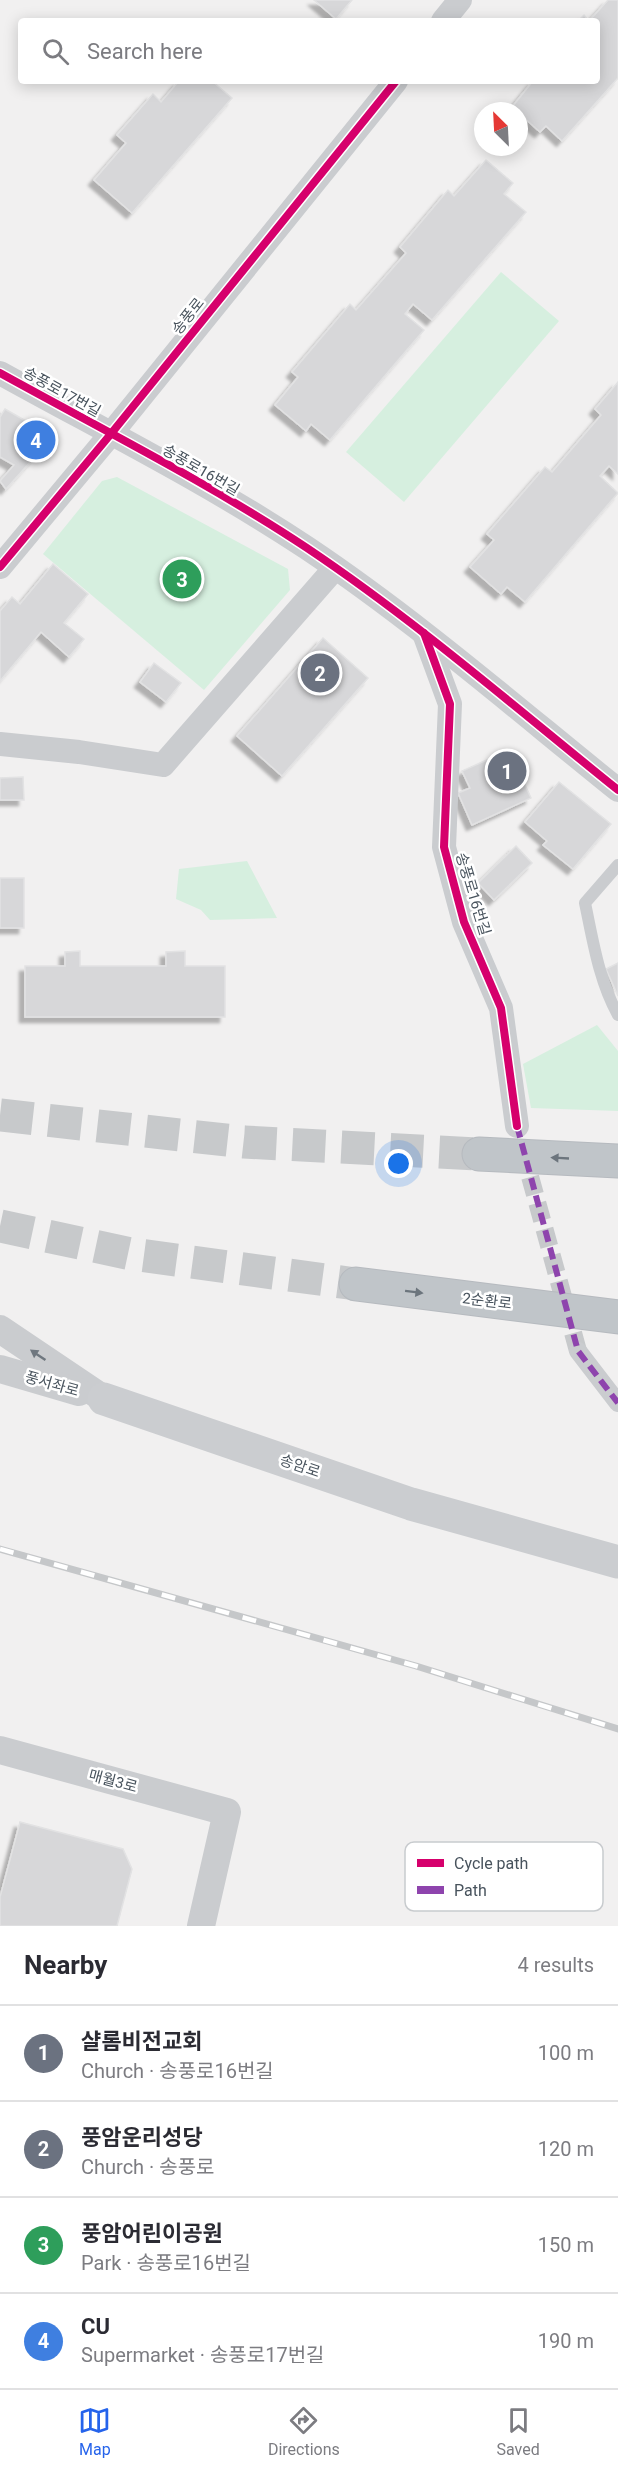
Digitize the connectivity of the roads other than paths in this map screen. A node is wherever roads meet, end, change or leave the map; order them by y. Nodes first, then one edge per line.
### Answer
1 (460, 0) edge
2 (445, 18) edge
3 (394, 84) edge
4 (0, 373) edge
5 (110, 435) junction
6 (0, 567) edge
7 (335, 568) junction
8 (424, 633) junction
9 (0, 744) edge
10 (618, 790) edge
11 (618, 865) edge
12 (618, 1015) edge
13 (517, 1126) tunnel mouth
14 (479, 1154) tunnel mouth
15 (618, 1161) edge
16 (356, 1284) tunnel mouth
17 (618, 1317) edge
18 (0, 1329) edge
19 (578, 1351) tunnel mouth
20 (0, 1369) edge
21 (104, 1400) junction
22 (618, 1403) edge
23 (618, 1562) edge
24 (0, 1750) edge
25 (201, 1926) edge

1 - 2 street
3 - 5 street, 송풍로
4 - 5 street, 송풍로17번길
5 - 6 street, 송풍로
5 - 7 street, 송풍로16번길
7 - 8 street, 송풍로16번길
7 - 9 street
8 - 10 street, 송풍로16번길
8 - 13 street, 송풍로16번길
11 - 12 lane
15 -> 14 highway
16 -> 17 highway, 2순환로
21 -> 18 street, 송암로
19 - 22 street
20 - 21 street, 풍서좌로
21 - 23 main road, 송암로
24 - 25 street, 매월3로

